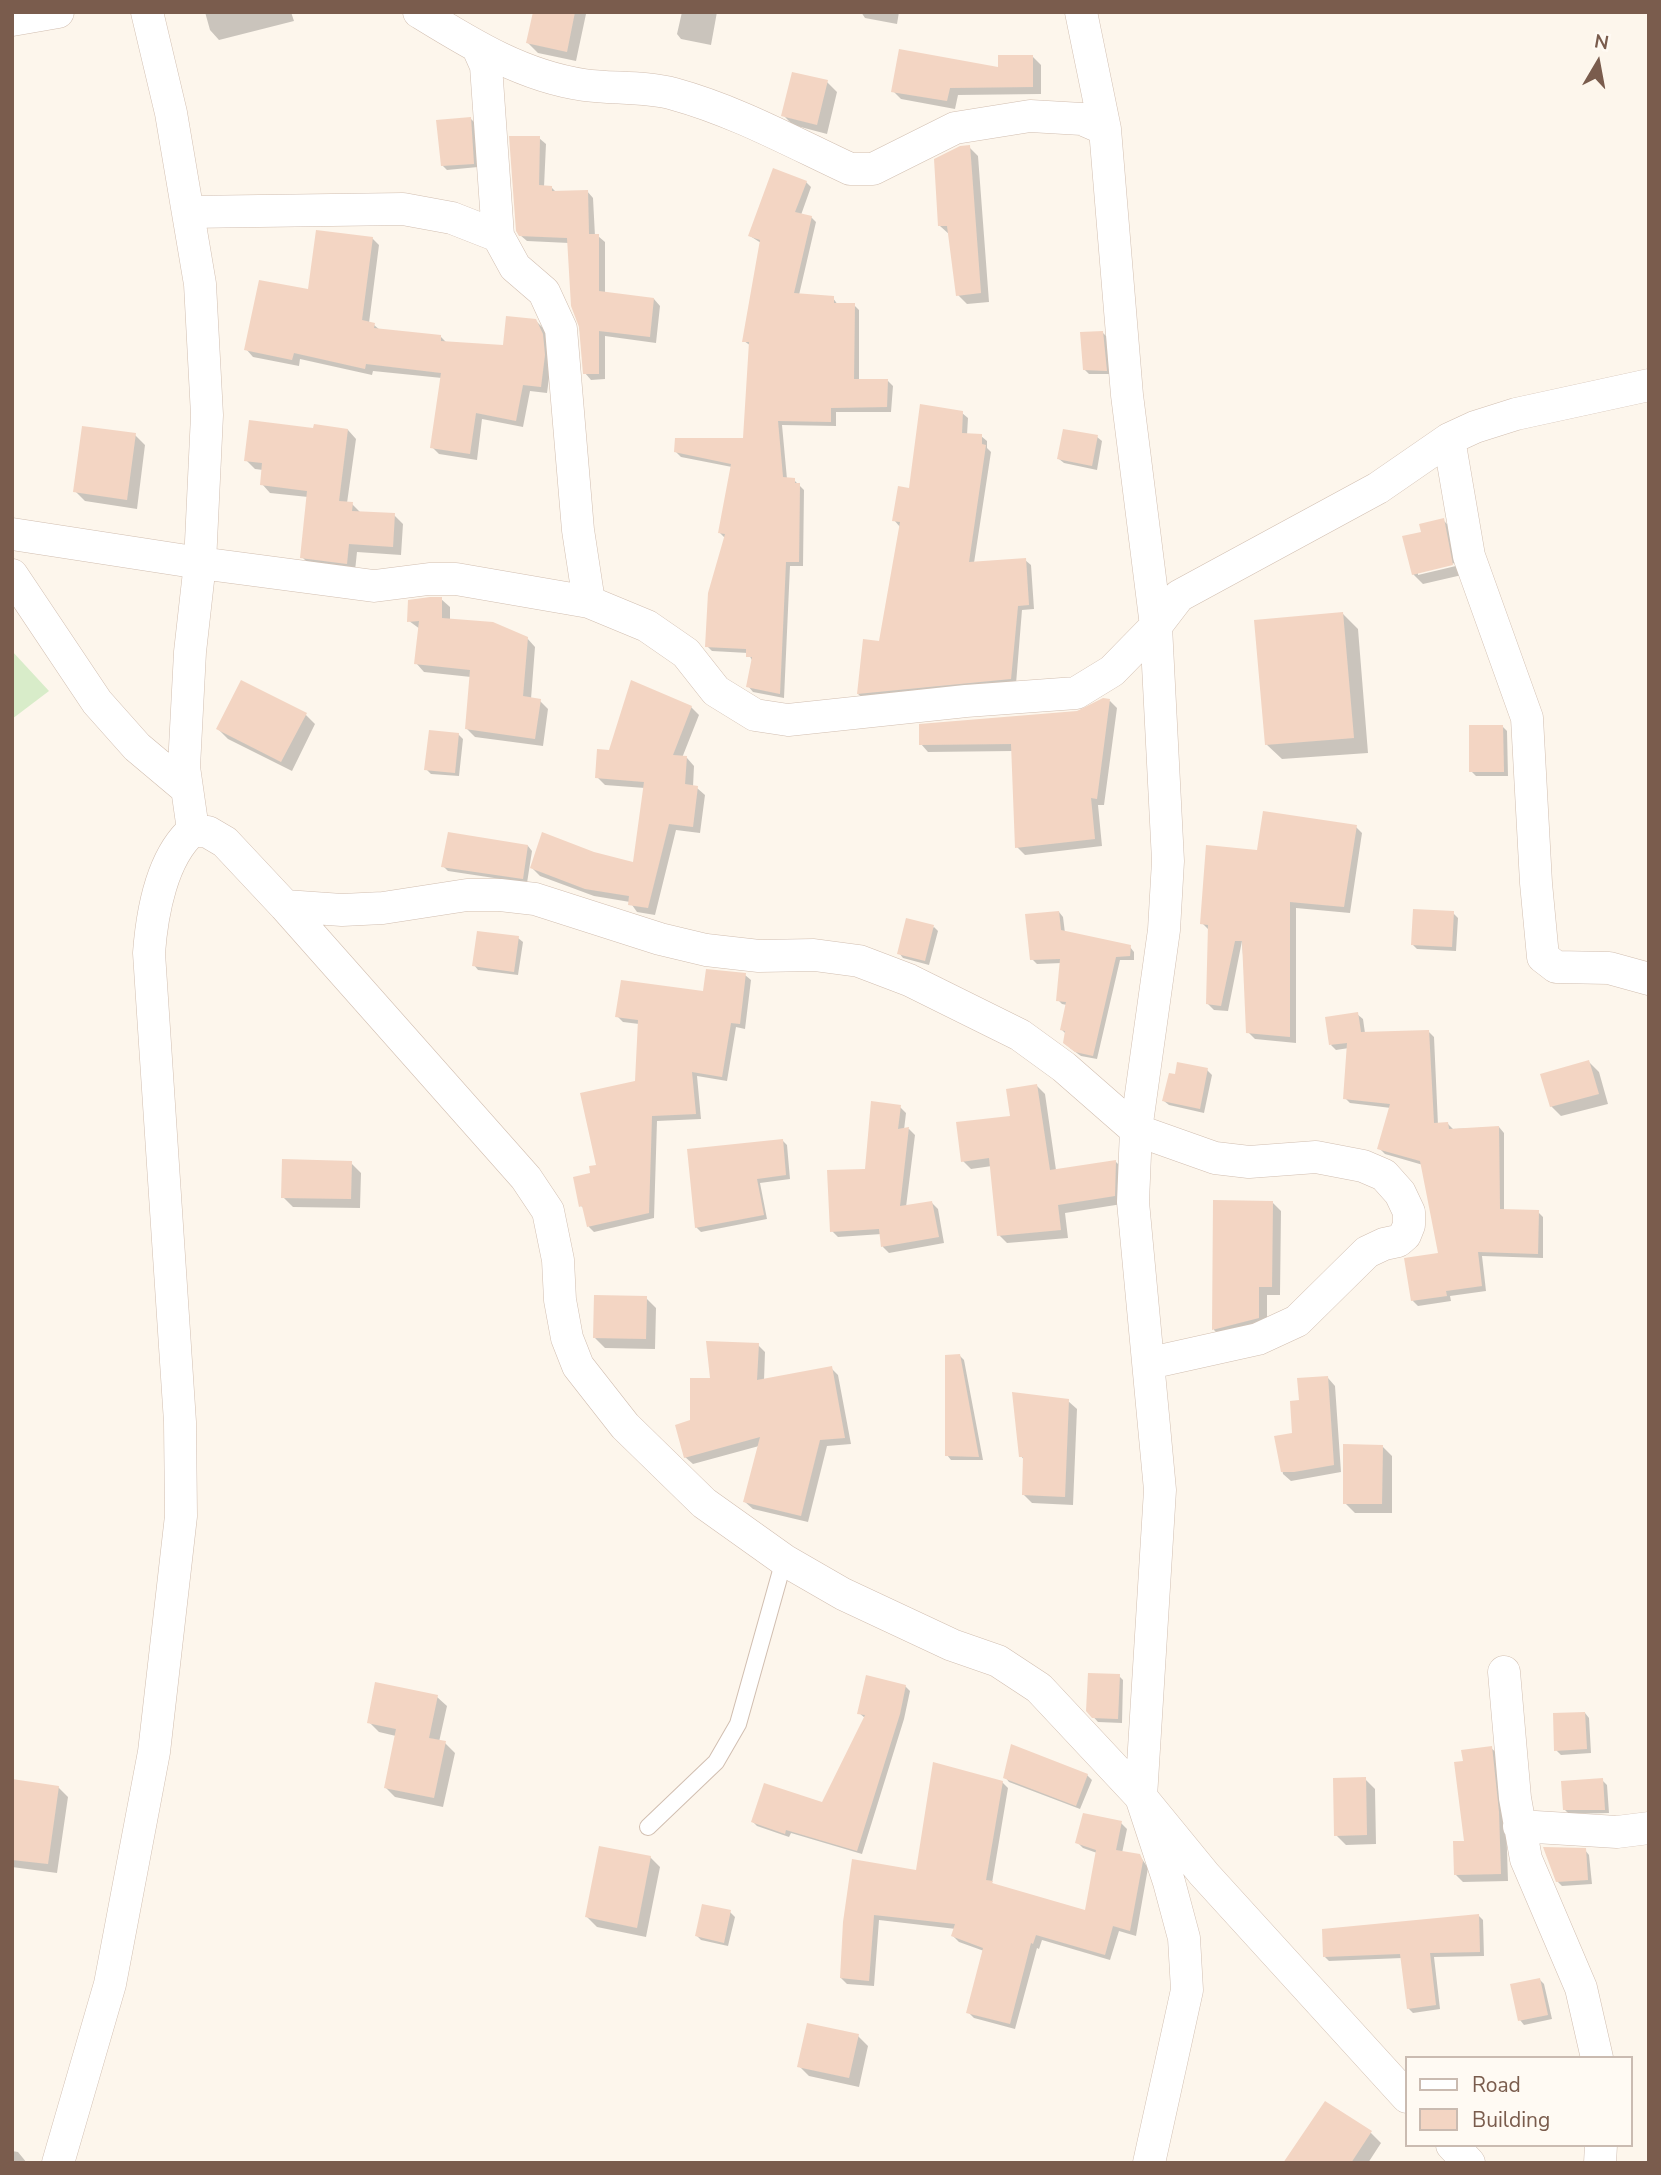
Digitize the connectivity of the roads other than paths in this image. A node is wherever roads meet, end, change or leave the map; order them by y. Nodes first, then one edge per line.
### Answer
1 (58, 12) edge
2 (147, 12) edge
3 (419, 12) edge
4 (1081, 12) edge
5 (12, 20) edge
6 (478, 48) junction
7 (1105, 129) junction
8 (188, 212) junction
9 (498, 236) junction
10 (1649, 385) edge
11 (1449, 439) junction
12 (12, 534) edge
13 (200, 563) junction
14 (12, 575) edge
15 (589, 601) junction
16 (1156, 626) junction
17 (187, 789) junction
18 (193, 830) junction
19 (285, 906) junction
20 (1649, 979) edge
21 (1136, 1130) junction
22 (1150, 1363) junction
23 (784, 1560) junction
24 (1504, 1672) dead end
25 (1141, 1797) junction
26 (1519, 1826) junction
27 (648, 1827) dead end
28 (1649, 1828) edge
29 (1597, 2056) edge
30 (1406, 2096) edge
31 (1454, 2147) edge
32 (58, 2163) edge
33 (1149, 2163) edge
34 (1469, 2163) edge

1 - 5 street
2 - 8 street
3 - 6 street
4 - 7 street
6 - 7 street
6 - 9 street
7 - 16 street
8 - 9 street
8 - 13 street
9 - 15 street
10 - 11 street
11 - 16 street
11 - 20 street
12 - 13 street
13 - 15 street
13 - 17 street
14 - 17 street
15 - 16 street
16 - 21 street
17 - 18 street
18 - 19 street
18 - 32 street
19 - 21 street
19 - 23 street
21 - 22 street
21 - 22 street
22 - 25 street
23 - 25 street
23 - 27 lane
24 - 26 street
25 - 30 street
25 - 33 street
26 - 28 street
26 - 29 street
31 - 34 street

